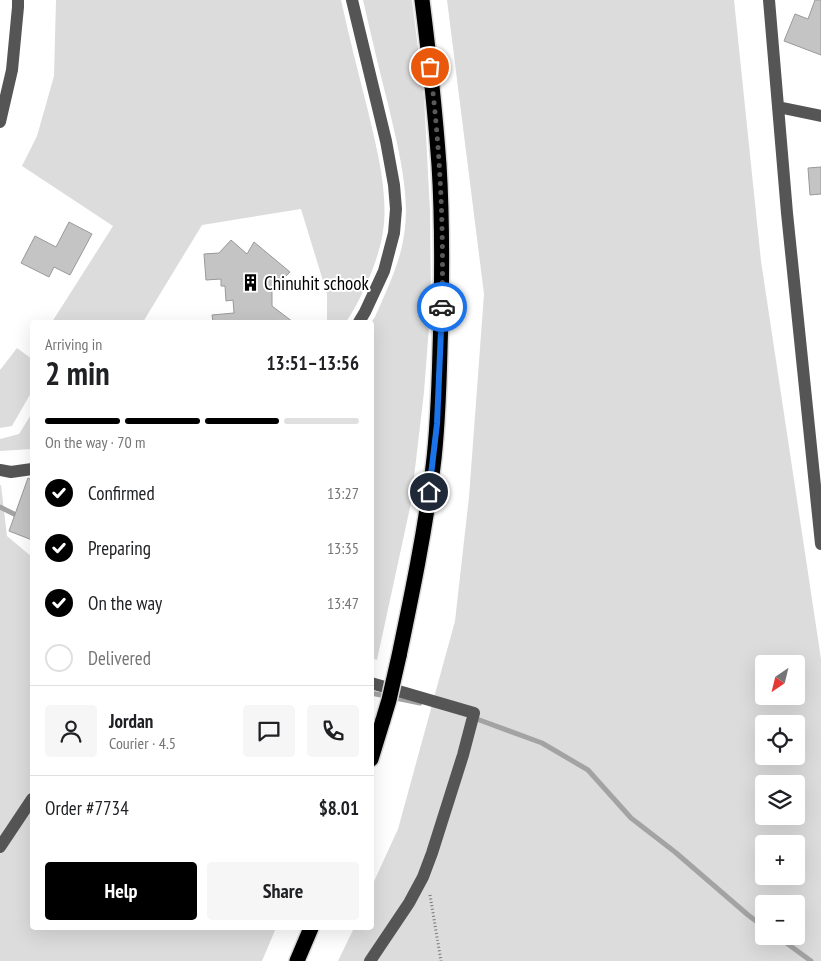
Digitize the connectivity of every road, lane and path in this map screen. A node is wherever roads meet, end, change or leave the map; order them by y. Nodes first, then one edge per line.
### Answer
1 (18, 0) edge
2 (352, 0) edge
3 (422, 0) edge
4 (769, 0) edge
5 (778, 107) junction
6 (821, 116) edge
7 (0, 122) edge
8 (360, 320) edge
9 (30, 469) edge
10 (0, 470) edge
11 (821, 544) edge
12 (374, 684) edge
13 (374, 749) edge
14 (30, 802) edge
15 (0, 848) edge
16 (426, 870) junction
17 (310, 930) edge
18 (297, 961) edge
19 (370, 961) edge
20 (441, 961) edge

1 - 7 street
2 - 8 street
3 - 13 highway, bridge
4 - 5 street
5 - 6 street
5 - 11 street
9 - 10 street
12 - 16 street
14 - 15 street
16 - 19 street
16 - 20 path
17 - 18 highway

